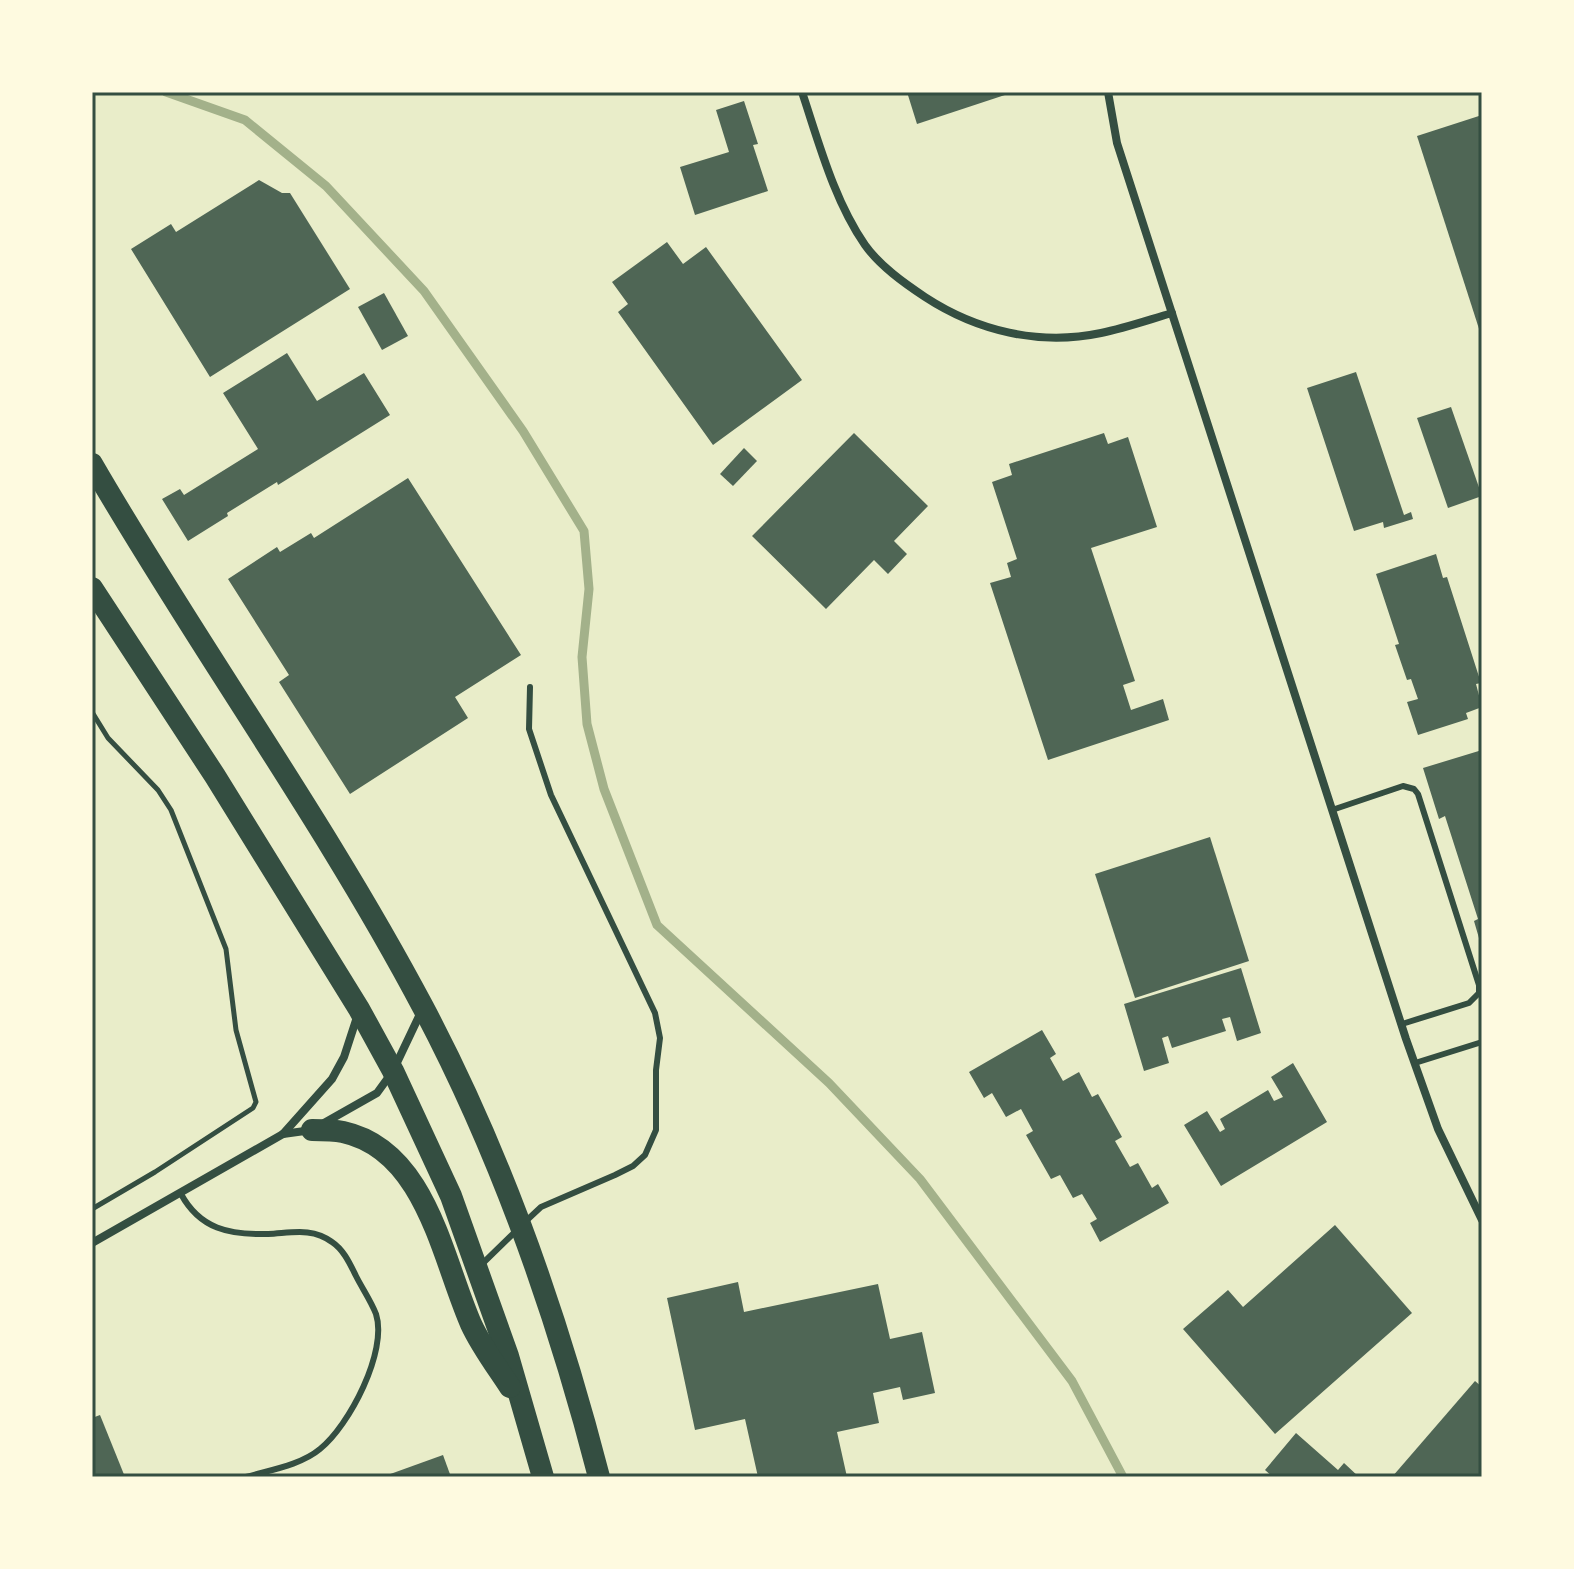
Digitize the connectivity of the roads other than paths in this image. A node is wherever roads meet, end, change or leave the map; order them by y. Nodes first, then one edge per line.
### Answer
1 (802, 92) edge
2 (1108, 92) edge
3 (1172, 313) junction
4 (92, 464) edge
5 (92, 588) edge
6 (530, 687) dead end
7 (1332, 810) junction
8 (423, 1007) junction
9 (359, 1009) junction
10 (1402, 1024) junction
11 (1482, 1042) edge
12 (1415, 1063) junction
13 (393, 1071) junction
14 (312, 1130) junction
15 (283, 1134) junction
16 (181, 1194) junction
17 (1481, 1218) edge
18 (522, 1225) junction
19 (92, 1243) edge
20 (477, 1268) junction
21 (524, 1409) junction
22 (246, 1477) edge
23 (543, 1477) edge
24 (599, 1477) edge

1 - 3 street
2 - 3 street
3 - 7 street
4 - 8 highway
5 - 9 highway
6 - 18 lane
7 - 10 street
7 - 10 lane
8 - 13 street
8 - 18 highway
9 - 13 highway
9 - 15 street
10 - 12 street
11 - 12 lane
12 - 17 street
13 - 14 street
13 - 20 highway
14 - 15 street
14 - 21 highway
15 - 16 street
16 - 19 street
16 - 22 lane
18 - 20 lane
18 - 24 highway
20 - 21 highway
21 - 23 highway

